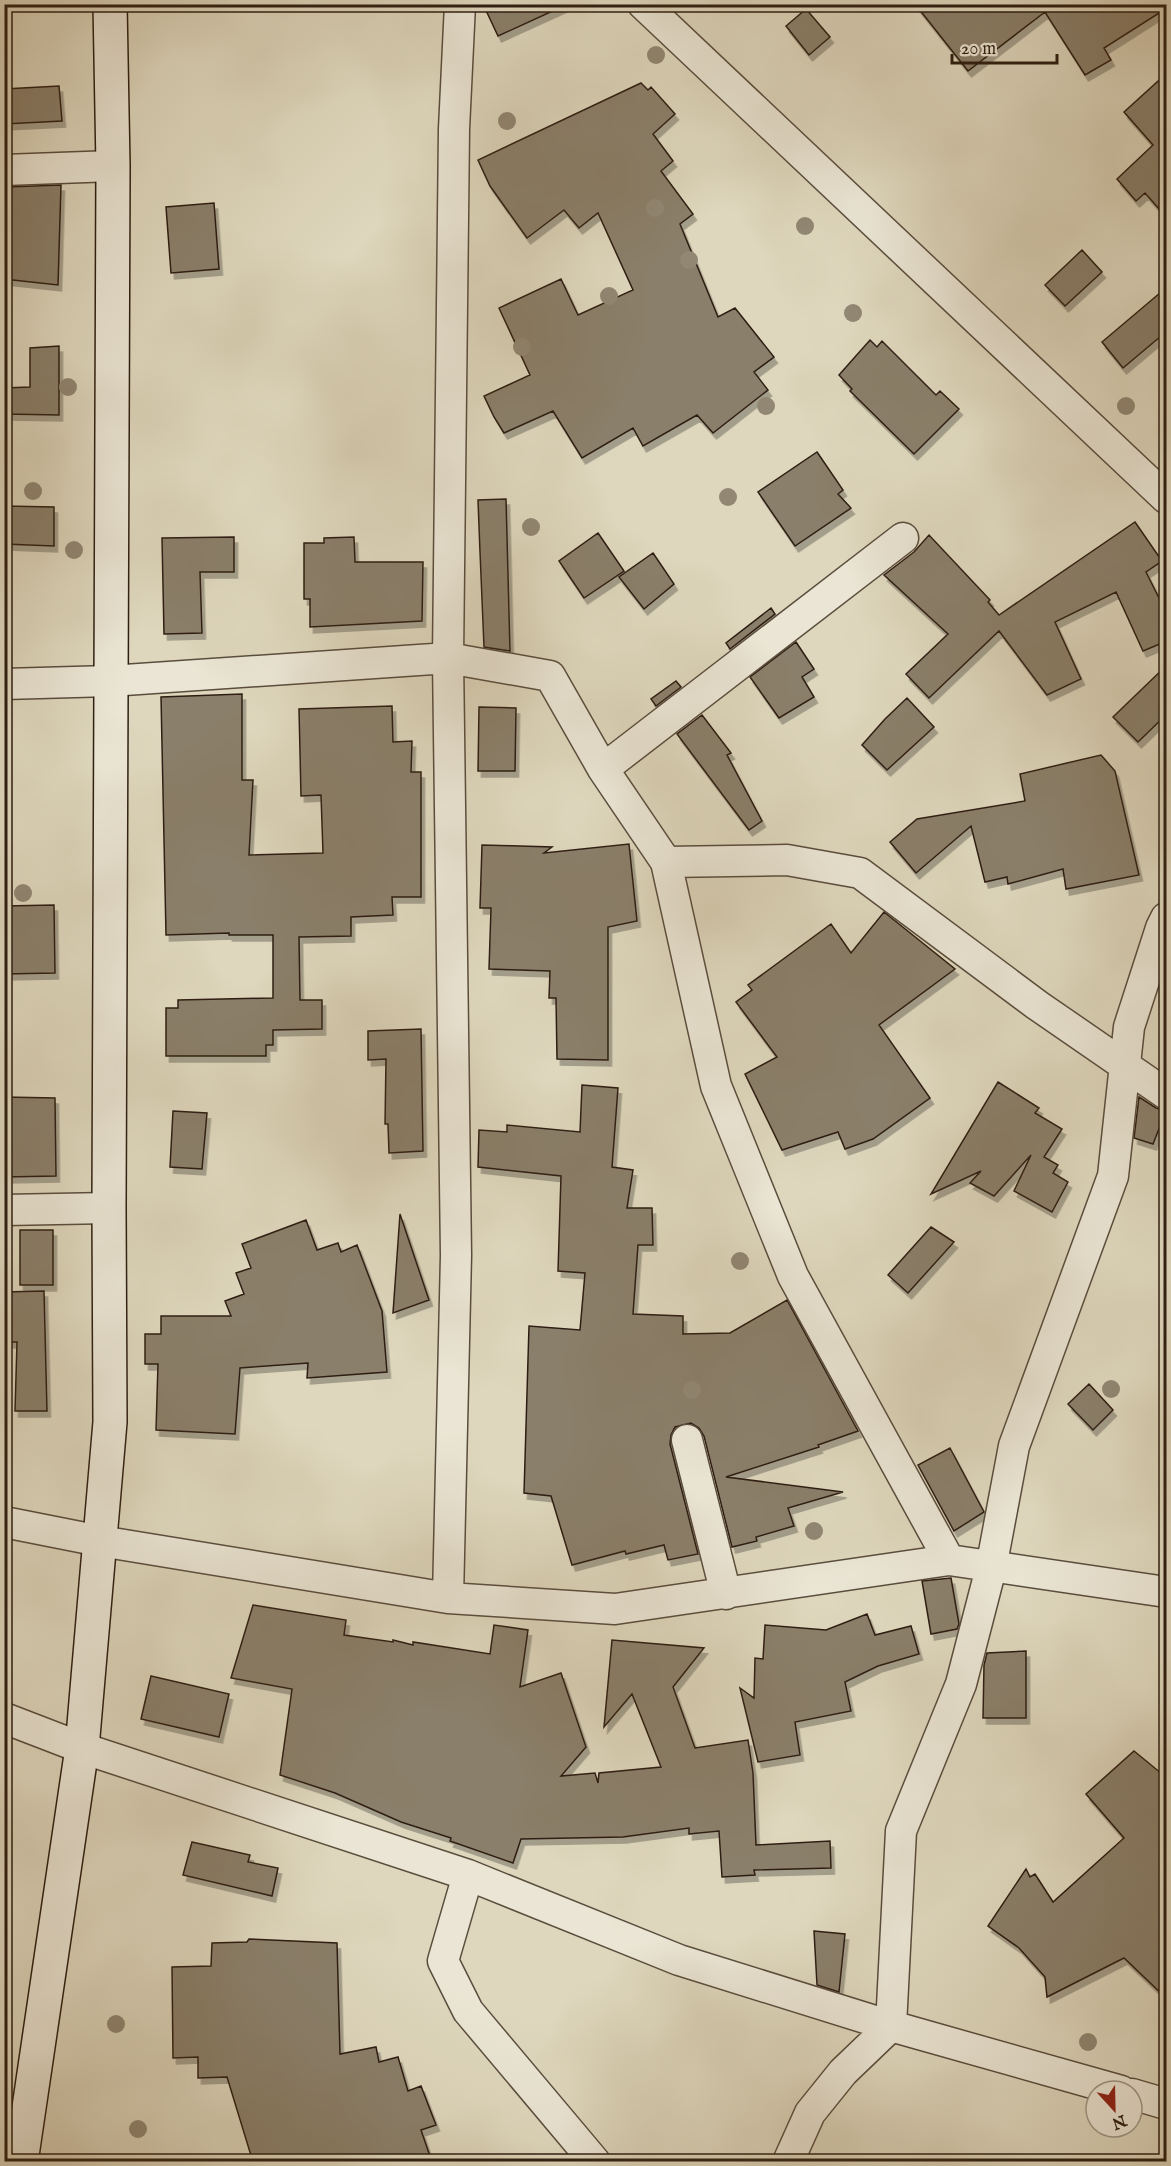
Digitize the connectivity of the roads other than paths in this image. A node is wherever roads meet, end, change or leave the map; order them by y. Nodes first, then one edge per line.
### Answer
1 (110, 4) edge
2 (460, 4) edge
3 (643, 4) edge
4 (113, 166) junction
5 (4, 170) edge
6 (1167, 498) edge
7 (903, 538) dead end
8 (448, 658) junction
9 (110, 681) junction
10 (4, 684) edge
11 (603, 769) junction
12 (666, 862) junction
13 (1167, 918) edge
14 (1123, 1067) junction
15 (1167, 1094) edge
16 (109, 1208) junction
17 (4, 1210) edge
18 (687, 1440) dead end
19 (4, 1522) edge
20 (100, 1541) junction
21 (949, 1560) junction
22 (991, 1568) junction
23 (1167, 1592) edge
24 (726, 1594) junction
25 (448, 1598) junction
26 (4, 1718) edge
27 (82, 1748) junction
28 (468, 1875) junction
29 (891, 2026) junction
30 (1084, 2081) edge
31 (1144, 2097) edge
32 (1167, 2104) edge
33 (15, 2127) edge
34 (21, 2162) edge
35 (595, 2162) edge
36 (788, 2162) edge

1 - 4 street
2 - 8 street
3 - 6 street
4 - 5 street
4 - 9 street
7 - 11 street
8 - 9 street
8 - 11 street
8 - 25 street
9 - 10 street
9 - 16 street
11 - 12 street
12 - 14 street
12 - 21 street
13 - 14 street
14 - 15 street
14 - 22 street
16 - 17 street
16 - 20 street
18 - 24 street
19 - 20 street
20 - 25 street
20 - 27 street
21 - 22 street
21 - 24 street
22 - 23 street
22 - 29 street
24 - 25 street
26 - 27 street
27 - 28 street
27 - 33 street
28 - 29 street
28 - 35 street
29 - 30 street
29 - 36 street
31 - 32 street
33 - 34 street

